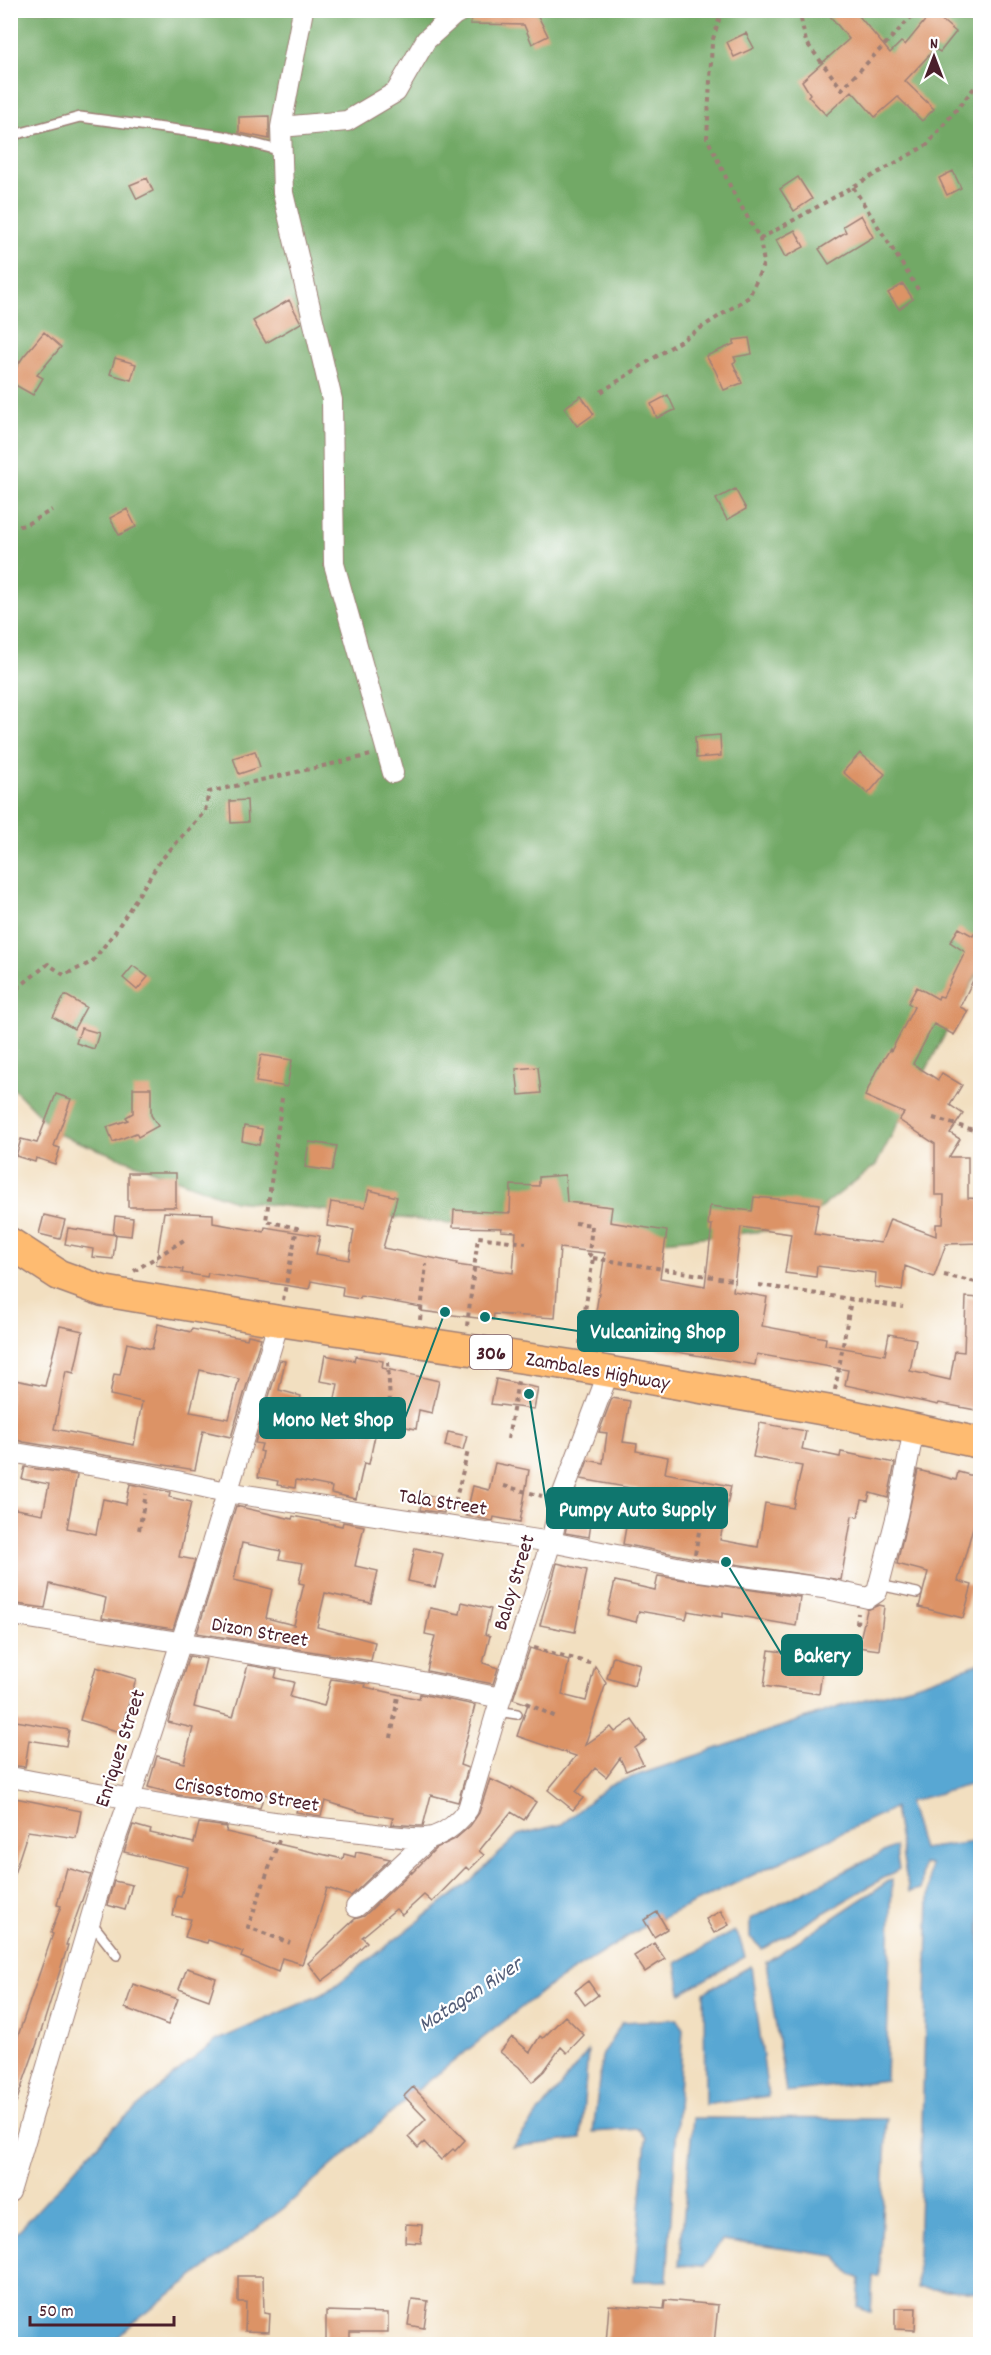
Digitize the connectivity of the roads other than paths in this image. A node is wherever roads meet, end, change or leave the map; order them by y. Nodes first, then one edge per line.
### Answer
1 (303, 10) edge
2 (463, 10) edge
3 (282, 127) junction
4 (10, 136) edge
5 (282, 152) junction
6 (393, 773) dead end
7 (10, 1243) edge
8 (279, 1321) junction
9 (609, 1371) junction
10 (914, 1429) junction
11 (981, 1443) edge
12 (10, 1452) edge
13 (226, 1492) junction
14 (551, 1542) junction
15 (873, 1592) junction
16 (917, 1593) dead end
17 (10, 1616) edge
18 (179, 1642) junction
19 (499, 1705) junction
20 (517, 1714) dead end
21 (10, 1778) edge
22 (130, 1798) junction
23 (431, 1838) junction
24 (356, 1906) dead end
25 (90, 1920) junction
26 (117, 1954) dead end
27 (10, 2192) edge

1 - 3 street
2 - 3 street
3 - 5 street
4 - 5 lane
5 - 6 street
7 - 8 main road, Zambales Highway / 306
8 - 9 main road, Zambales Highway / 306
8 - 13 street, Enriquez Street
9 - 10 main road, Zambales Highway / 306
9 - 14 street, Baloy Street
10 - 11 main road, Zambales Highway / 306
10 - 15 street
12 - 13 street, Tala Street
13 - 14 street, Tala Street
13 - 18 street, Enriquez Street
14 - 15 street, Tala Street
14 - 19 street, Baloy Street
15 - 16 lane
17 - 18 street, Dizon Street
18 - 19 street, Dizon Street
18 - 22 street, Enriquez Street
19 - 20 lane
19 - 23 street, Baloy Street
21 - 22 street, Crisostomo Street
22 - 23 street, Crisostomo Street
22 - 25 street, Enriquez Street
23 - 24 street
25 - 26 lane
25 - 27 street, Enriquez Street

